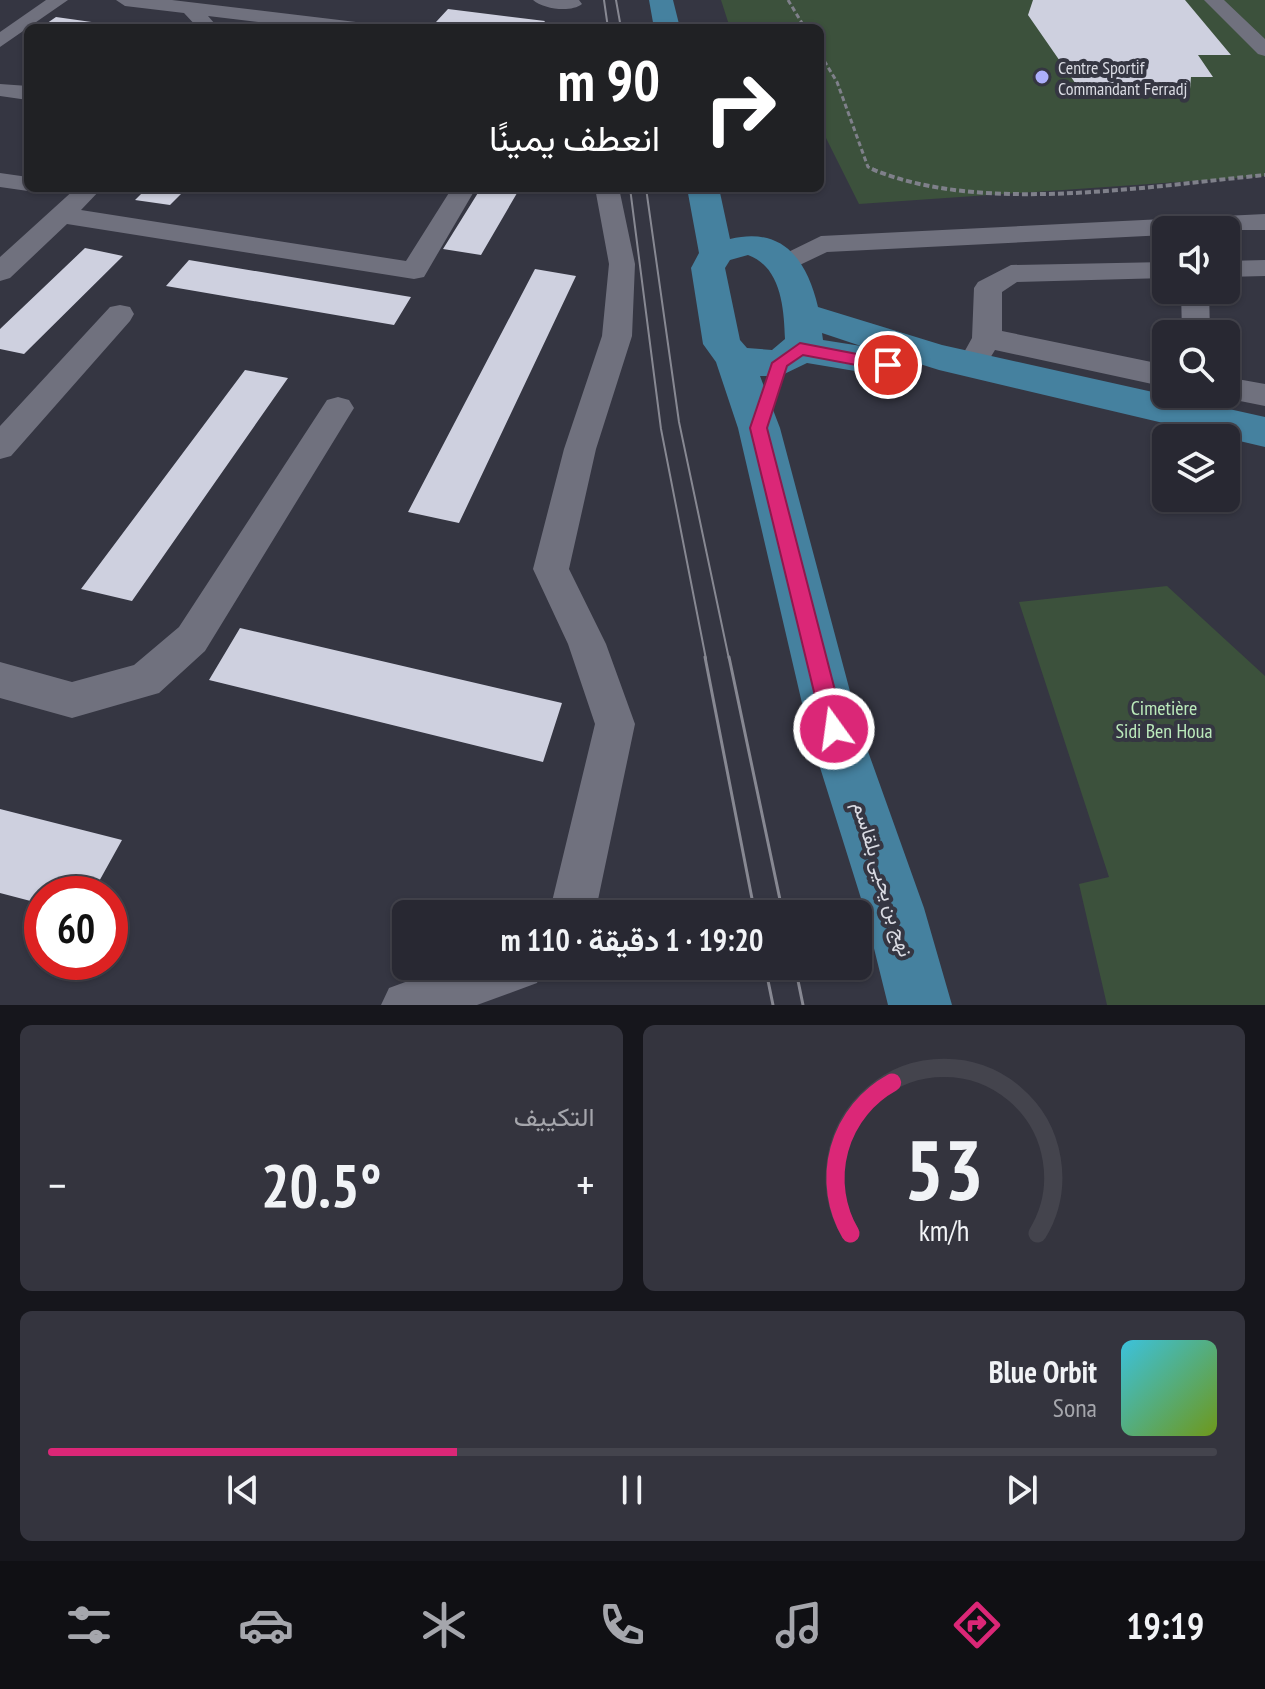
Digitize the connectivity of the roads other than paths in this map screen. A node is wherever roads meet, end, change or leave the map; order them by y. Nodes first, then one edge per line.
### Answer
1 (59, 0) edge
2 (125, 0) edge
3 (542, 0) edge
4 (661, 0) edge
5 (1213, 0) edge
6 (572, 2) edge
7 (190, 8) junction
8 (24, 24) edge
9 (24, 24) edge
10 (205, 24) edge
11 (323, 24) edge
12 (576, 24) edge
13 (666, 24) edge
14 (0, 41) edge
15 (1265, 50) edge
16 (0, 90) edge
17 (24, 93) edge
18 (0, 161) edge
19 (24, 164) edge
20 (0, 180) edge
21 (24, 183) edge
22 (86, 192) edge
23 (462, 192) edge
24 (608, 192) edge
25 (706, 201) edge
26 (61, 215) junction
27 (1265, 222) edge
28 (716, 253) junction
29 (773, 256) junction
30 (1265, 268) edge
31 (1240, 269) edge
32 (1152, 270) edge
33 (0, 272) edge
34 (120, 314) dead end
35 (794, 342) junction
36 (979, 351) junction
37 (734, 358) junction
38 (1152, 374) edge
39 (1240, 391) edge
40 (1265, 395) edge
41 (338, 408) dead end
42 (759, 428) junction
43 (1152, 431) edge
44 (1265, 432) edge
45 (0, 447) edge
46 (1240, 453) edge
47 (1265, 459) edge
48 (0, 680) edge
49 (575, 900) edge
50 (876, 911) edge
51 (479, 980) edge
52 (406, 1005) edge
53 (920, 1005) edge

1 - 9 street
2 - 7 street
3 - 6 street
4 - 13 main road
5 - 15 street
6 - 12 street
7 - 10 street
7 - 11 street
8 - 14 street
16 - 17 street
18 - 19 street
20 - 21 street
22 - 26 street
23 - 26 street
24 - 49 street
25 - 28 main road
25 - 29 main road
26 - 33 street
27 - 29 street
28 - 29 main road
28 - 37 main road, نهج بن يحيى بلقاسم
29 - 35 main road
30 - 31 street
32 - 36 street
34 - 45 street
35 - 36 main road
35 - 37 main road
35 - 42 main road
35 - 43 main road
36 - 38 street
36 - 44 main road
37 - 42 main road, نهج بن يحيى بلقاسم
39 - 40 street
41 - 48 street
42 - 50 main road, نهج بن يحيى بلقاسم
46 - 47 main road
50 - 53 main road, نهج بن يحيى بلقاسم
51 - 52 street

